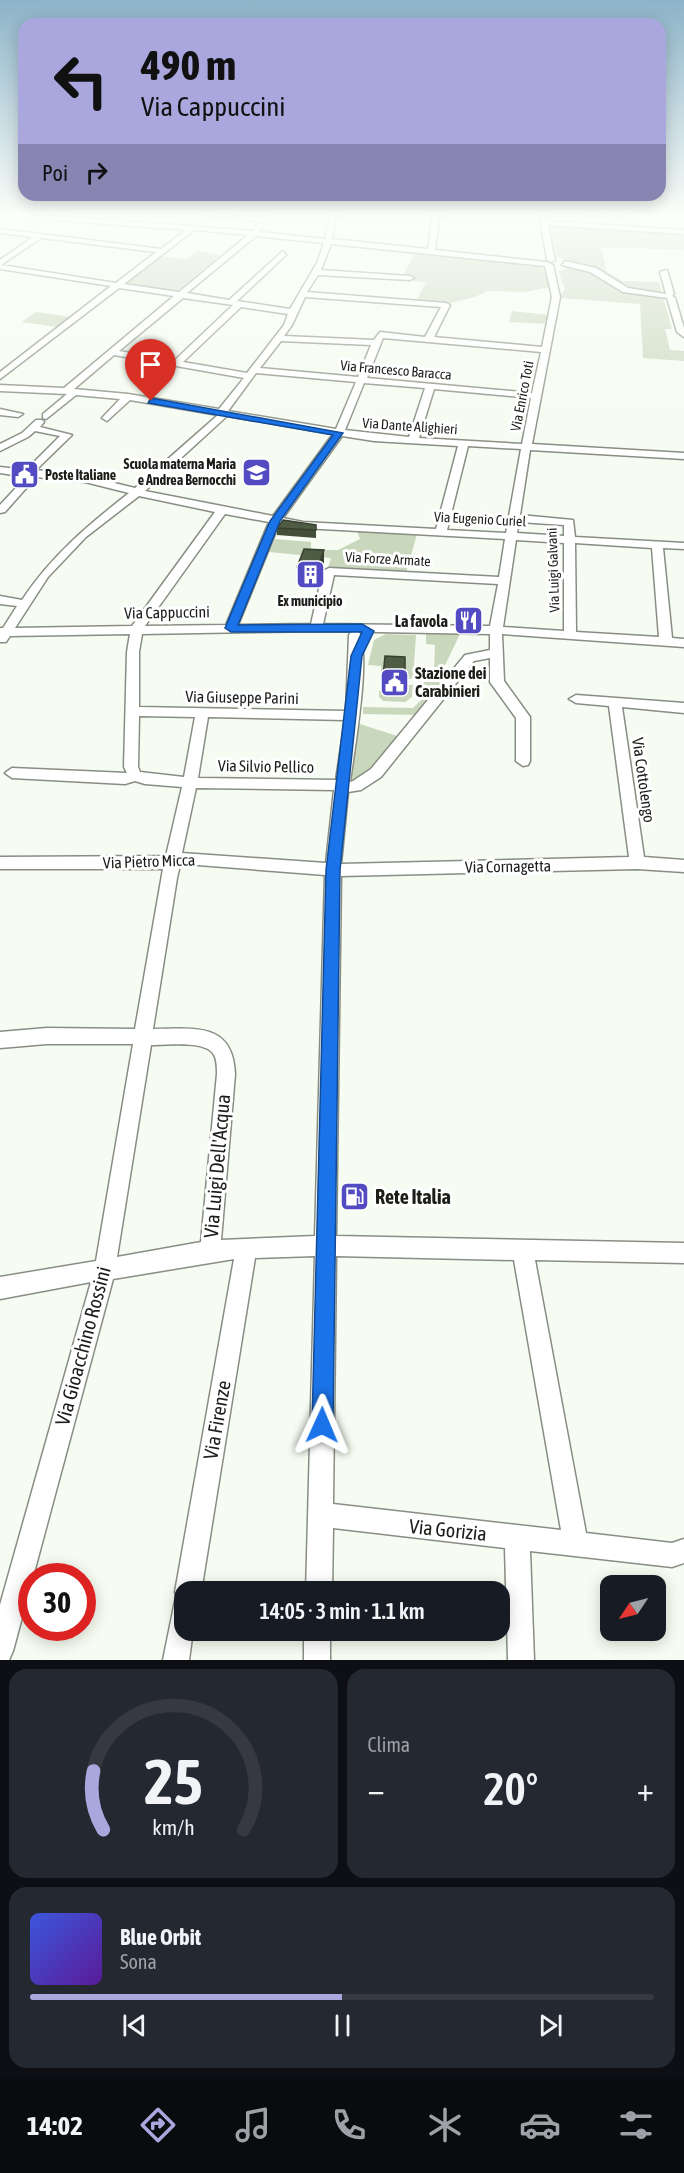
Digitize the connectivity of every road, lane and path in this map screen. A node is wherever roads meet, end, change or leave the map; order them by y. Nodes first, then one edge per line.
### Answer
1 (111, 289) edge
2 (146, 289) edge
3 (188, 289) edge
4 (248, 289) edge
5 (304, 289) edge
6 (556, 289) edge
7 (625, 289) edge
8 (668, 289) edge
9 (301, 294) junction
10 (181, 295) junction
11 (669, 296) junction
12 (235, 303) junction
13 (292, 312) junction
14 (683, 335) edge
15 (280, 338) junction
16 (378, 339) junction
17 (427, 339) junction
18 (544, 350) junction
19 (112, 352) junction
20 (177, 363) junction
21 (252, 373) junction
22 (0, 376) edge
23 (361, 380) junction
24 (430, 386) junction
25 (0, 388) edge
26 (70, 391) junction
27 (536, 396) junction
28 (128, 397) junction
29 (0, 412) edge
30 (18, 414) dead end
31 (224, 414) junction
32 (107, 418) dead end
33 (39, 422) junction
34 (339, 433) junction
35 (413, 440) junction
36 (464, 443) junction
37 (526, 447) junction
38 (0, 448) edge
39 (684, 456) edge
40 (0, 470) edge
41 (30, 474) junction
42 (137, 492) junction
43 (1, 510) edge
44 (222, 510) junction
45 (514, 518) junction
46 (275, 521) junction
47 (441, 532) junction
48 (512, 536) junction
49 (569, 540) junction
50 (657, 544) junction
51 (684, 546) edge
52 (504, 581) junction
53 (0, 600) edge
54 (25, 603) junction
55 (137, 628) junction
56 (231, 628) junction
57 (316, 628) junction
58 (496, 630) junction
59 (361, 632) junction
60 (2, 635) edge
61 (570, 635) junction
62 (666, 642) junction
63 (684, 643) edge
64 (496, 653) junction
65 (576, 699) dead end
66 (615, 703) junction
67 (684, 708) edge
68 (132, 711) junction
69 (202, 713) junction
70 (351, 716) junction
71 (524, 760) dead end
72 (12, 773) dead end
73 (135, 776) junction
74 (189, 783) junction
75 (343, 787) junction
76 (174, 861) junction
77 (0, 863) edge
78 (637, 863) junction
79 (684, 866) edge
80 (333, 870) junction
81 (143, 1036) junction
82 (0, 1040) edge
83 (325, 1246) junction
84 (246, 1248) junction
85 (523, 1250) junction
86 (210, 1251) junction
87 (684, 1253) edge
88 (105, 1268) junction
89 (0, 1288) edge
90 (321, 1515) junction
91 (517, 1538) junction
92 (576, 1544) junction
93 (684, 1551) edge
94 (190, 1581) edge
95 (319, 1581) edge
96 (179, 1641) edge
97 (318, 1641) edge
98 (0, 1651) edge
99 (176, 1660) edge
100 (317, 1660) edge
101 (521, 1660) edge

1 - 22 street
2 - 10 street
3 - 10 street
4 - 12 street
5 - 9 street
6 - 18 street, Via Enrico Toti
7 - 11 street
8 - 11 street
9 - 13 street
9 - 17 street
10 - 12 street
10 - 19 street
11 - 14 street
12 - 13 street
12 - 20 street
13 - 15 street
15 - 16 street
15 - 21 street
16 - 17 street
16 - 23 street
17 - 18 street
18 - 27 street, Via Enrico Toti
19 - 20 street, Via Francesco Baracca
19 - 26 street
20 - 21 street, Via Francesco Baracca
21 - 23 street, Via Francesco Baracca
21 - 31 street
23 - 24 street, Via Francesco Baracca
23 - 34 street
24 - 27 street, Via Francesco Baracca
24 - 35 street
25 - 26 street, Via Dante Alighieri
26 - 28 street, Via Dante Alighieri
26 - 33 street
27 - 37 street, Via Enrico Toti
28 - 31 street, Via Dante Alighieri
28 - 32 street
29 - 30 street
31 - 34 street, Via Dante Alighieri
31 - 42 street
33 - 38 street
33 - 41 street
34 - 35 street, Via Dante Alighieri
34 - 46 street
35 - 36 street, Via Dante Alighieri
36 - 37 street, Via Dante Alighieri
36 - 47 street
37 - 39 street, Via Dante Alighieri
37 - 45 street, Via Enrico Toti
40 - 41 street, Via Eugenio Curiel
41 - 42 street, Via Eugenio Curiel
41 - 43 street
42 - 44 street, Via Eugenio Curiel
42 - 54 street
44 - 46 street, Via Eugenio Curiel
44 - 55 street
45 - 48 street, Via Enrico Toti
45 - 49 street, Via Luigi Galvani
46 - 47 street, Via Eugenio Curiel
46 - 56 street
47 - 48 street, Via Eugenio Curiel
48 - 49 street, Via Eugenio Curiel
48 - 52 street, Via Enrico Toti
49 - 50 street, Via Eugenio Curiel
49 - 61 street, Via Luigi Galvani
50 - 51 street, Via Eugenio Curiel
50 - 62 street
52 - 57 street, Via Forze Armate
52 - 58 street, Via Enrico Toti
53 - 54 street
54 - 60 street
55 - 56 street, Via Cappuccini
55 - 60 street, Via Cappuccini
55 - 68 street
56 - 57 street, Via Cappuccini
57 - 59 street, Via Cappuccini
58 - 59 street, Via Cappuccini
58 - 61 street, Via Cappuccini
58 - 64 street, Via Enrico Toti
59 - 70 street
61 - 62 street, Via Cappuccini
62 - 63 street, Via Cappuccini
64 - 71 street, Via Enrico Toti
64 - 75 street
65 - 66 street
66 - 67 street
66 - 78 street, Via Cottolengo
68 - 69 street, Via Giuseppe Parini
68 - 73 street
69 - 70 street, Via Giuseppe Parini
69 - 74 street
70 - 75 street
72 - 73 street
73 - 74 street
74 - 75 street, Via Silvio Pellico
74 - 76 street
75 - 80 street
76 - 77 street, Via Pietro Micca
76 - 80 street, Via Pietro Micca
76 - 81 street
78 - 79 street, Via Cornagetta
78 - 80 street, Via Cornagetta
80 - 83 street
81 - 82 street
81 - 86 street, Via Luigi Dell'Acqua
81 - 88 street, Via Gioacchino Rossini
83 - 84 street, Via Luigi Dell'Acqua
83 - 85 street, Via Luigi Dell'Acqua
83 - 90 street
84 - 86 street, Via Luigi Dell'Acqua
84 - 94 street, Via Firenze
85 - 87 street, Via Luigi Dell'Acqua
85 - 92 street
86 - 88 street
88 - 89 street
88 - 98 street, Via Gioacchino Rossini
90 - 91 street, Via Gorizia
90 - 95 street
91 - 92 street, Via Gorizia
91 - 101 street
92 - 93 street
96 - 99 street
97 - 100 street

